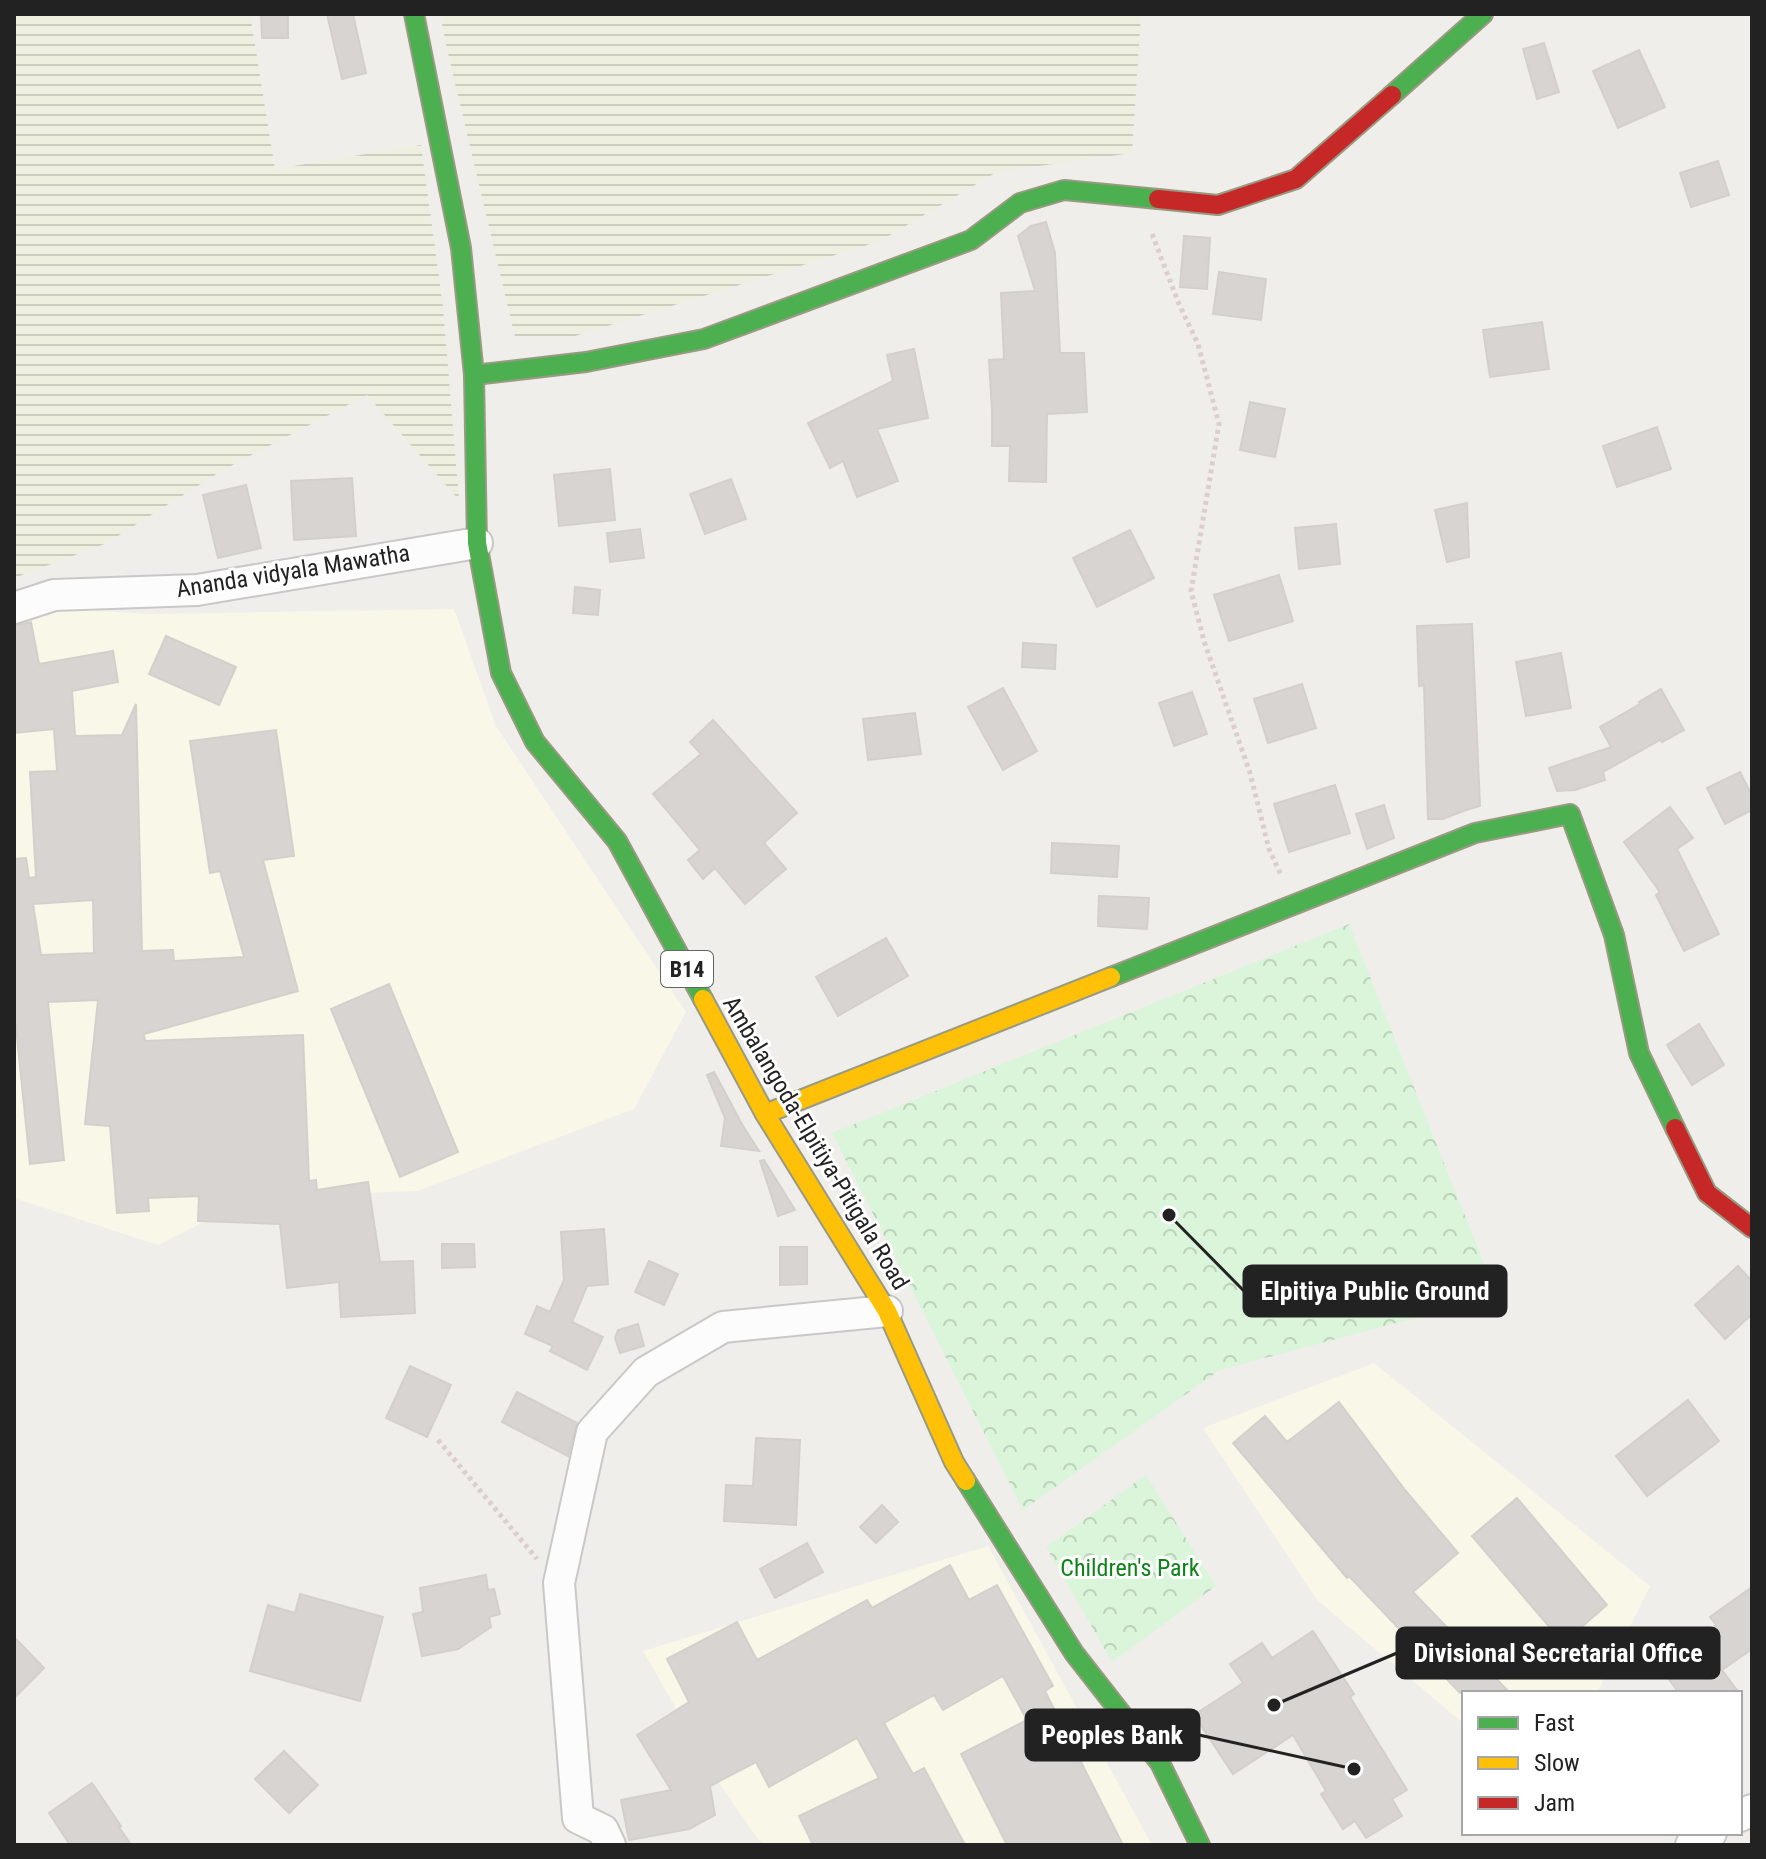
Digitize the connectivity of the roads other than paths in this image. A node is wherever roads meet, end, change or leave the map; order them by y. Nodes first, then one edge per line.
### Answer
1 (414, 14) edge
2 (1483, 14) edge
3 (474, 375) junction
4 (477, 543) junction
5 (14, 608) edge
6 (765, 1114) junction
7 (1752, 1228) edge
8 (887, 1311) junction
9 (610, 1845) edge
10 (1200, 1845) edge

1 - 3 street, Ambalangoda-Elpitiya-Pitigala Road / B14
2 - 3 street
3 - 4 street, Ambalangoda-Elpitiya-Pitigala Road / B14
4 - 5 street, Ananda vidyala Mawatha
4 - 6 street, Ambalangoda-Elpitiya-Pitigala Road / B14
6 - 7 street
6 - 8 street, Ambalangoda-Elpitiya-Pitigala Road / B14
8 - 9 street
8 - 10 street, Ambalangoda-Elpitiya-Pitigala Road / B14

